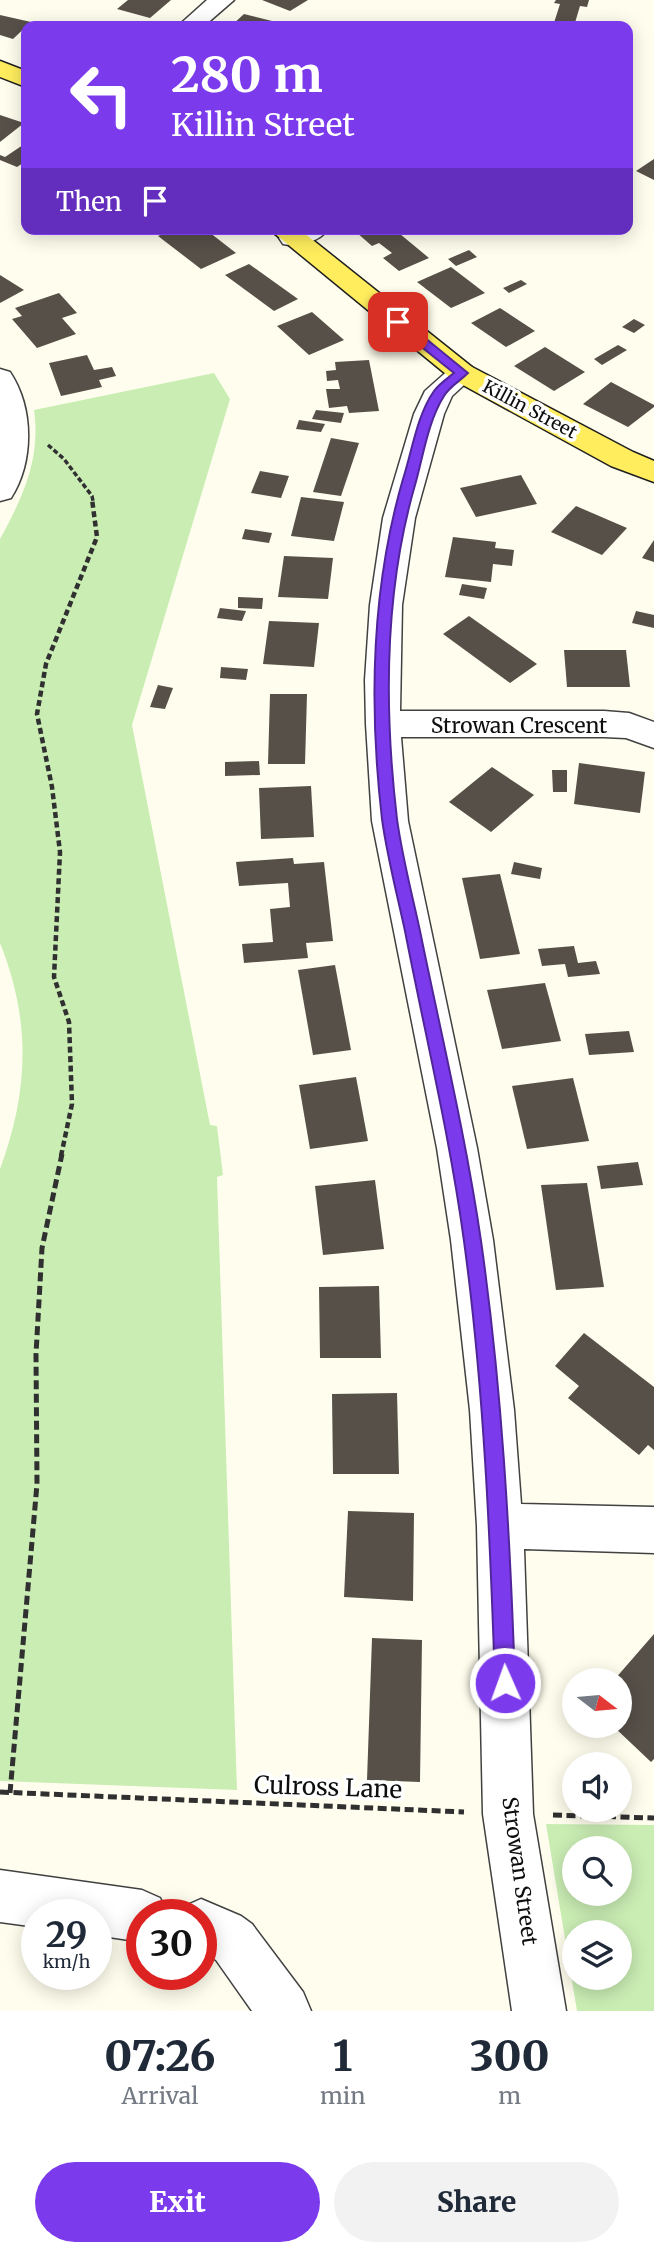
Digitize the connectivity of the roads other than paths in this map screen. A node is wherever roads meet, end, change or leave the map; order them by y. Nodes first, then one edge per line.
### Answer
1 (222, 0) edge
2 (196, 21) edge
3 (0, 68) edge
4 (21, 78) edge
5 (300, 235) edge
6 (461, 373) junction
7 (0, 378) edge
8 (654, 472) edge
9 (0, 491) edge
10 (383, 724) junction
11 (654, 735) edge
12 (500, 1526) junction
13 (654, 1530) edge
14 (0, 1896) edge
15 (126, 1914) edge
16 (217, 1932) edge
17 (284, 2011) edge
18 (539, 2011) edge

1 - 2 street
3 - 4 main road
5 - 6 main road, Killin Street
6 - 8 main road, Killin Street
6 - 10 street, Strowan Street
7 - 9 street
10 - 11 street, Strowan Crescent
10 - 12 street, Strowan Street
12 - 13 street
12 - 18 street, Strowan Street
14 - 15 street
16 - 17 street

